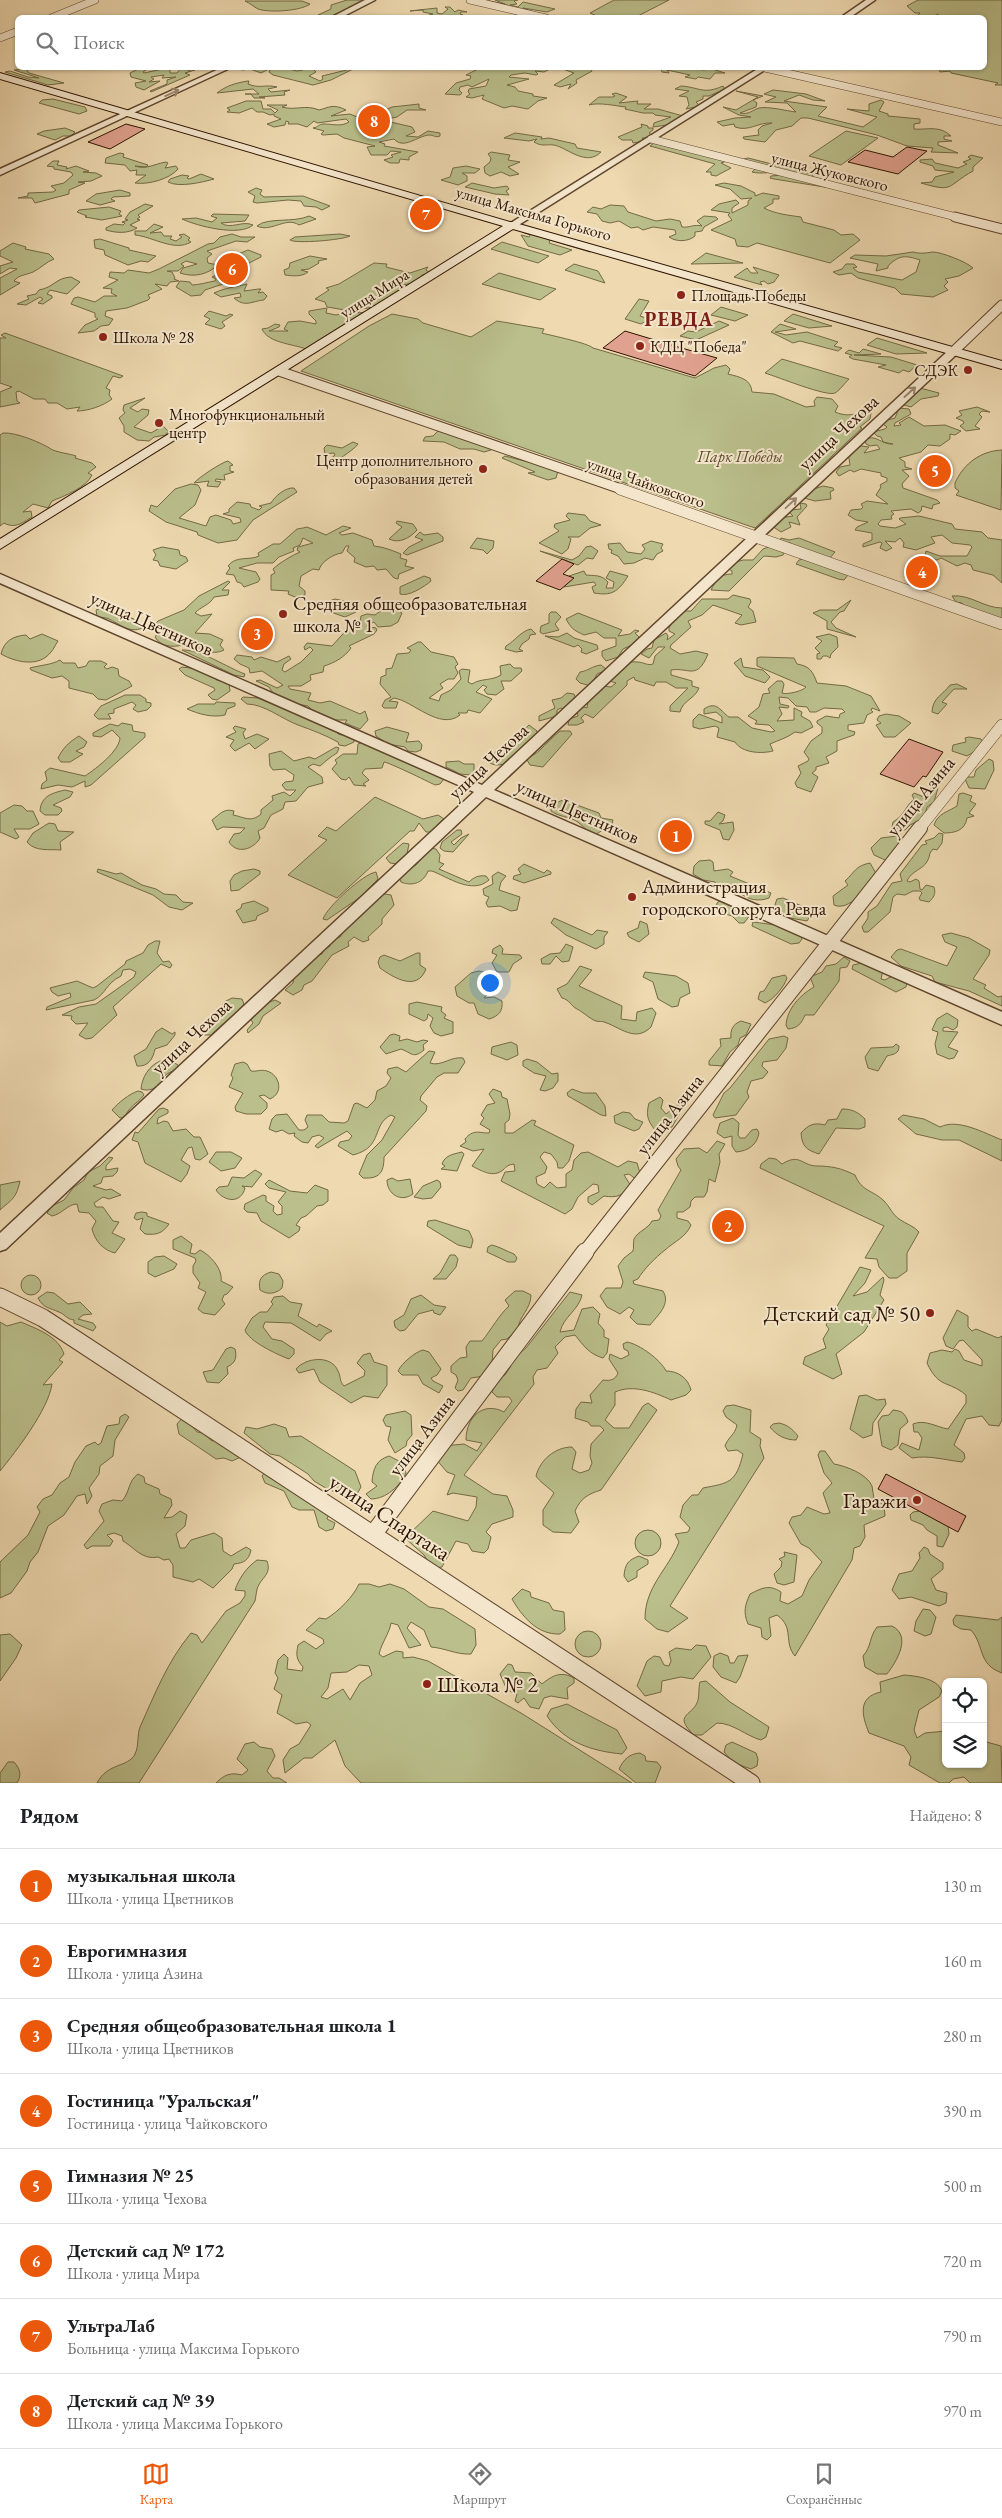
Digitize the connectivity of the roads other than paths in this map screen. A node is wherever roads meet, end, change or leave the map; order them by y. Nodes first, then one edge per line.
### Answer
1 (95, 0) edge
2 (371, 0) edge
3 (470, 0) edge
4 (871, 0) edge
5 (58, 15) edge
6 (339, 15) edge
7 (533, 15) edge
8 (848, 15) edge
9 (15, 32) edge
10 (0, 38) edge
11 (222, 70) edge
12 (762, 70) edge
13 (774, 70) edge
14 (0, 76) edge
15 (128, 113) junction
16 (1002, 122) edge
17 (651, 139) junction
18 (0, 172) edge
19 (514, 224) junction
20 (1002, 229) edge
21 (1002, 304) edge
22 (954, 351) junction
23 (1002, 365) edge
24 (279, 371) junction
25 (755, 535) junction
26 (0, 545) edge
27 (0, 578) edge
28 (1002, 624) edge
29 (1002, 725) edge
30 (485, 792) junction
31 (829, 943) junction
32 (1002, 1019) edge
33 (0, 1244) edge
34 (0, 1297) edge
35 (374, 1533) junction
36 (751, 1783) edge

1 - 5 street
2 - 6 street
3 - 7 street
4 - 8 street
9 - 10 street
15 -> 11 street
12 - 17 street, улица Мира
13 - 16 street
14 - 15 main road, улица Максима Горького
15 - 18 street
15 - 19 main road, улица Максима Горького
17 - 19 street, улица Мира
17 - 20 street, улица Жуковского
19 - 22 main road, улица Максима Горького
19 - 24 main road, улица Мира
21 - 22 street, улица Чехова
22 - 23 main road, улица Максима Горького
25 -> 22 street, улица Чехова
24 - 25 street, улица Чайковского
24 - 26 main road, улица Мира
25 - 28 street, улица Чайковского
25 - 30 street, улица Чехова
27 - 30 street, улица Цветников
29 - 31 street, улица Азина
30 - 31 street, улица Цветников
30 - 33 street, улица Чехова
31 - 32 street, улица Цветников
31 - 35 street, улица Азина
34 - 35 street, улица Спартака
35 - 36 street, улица Спартака

